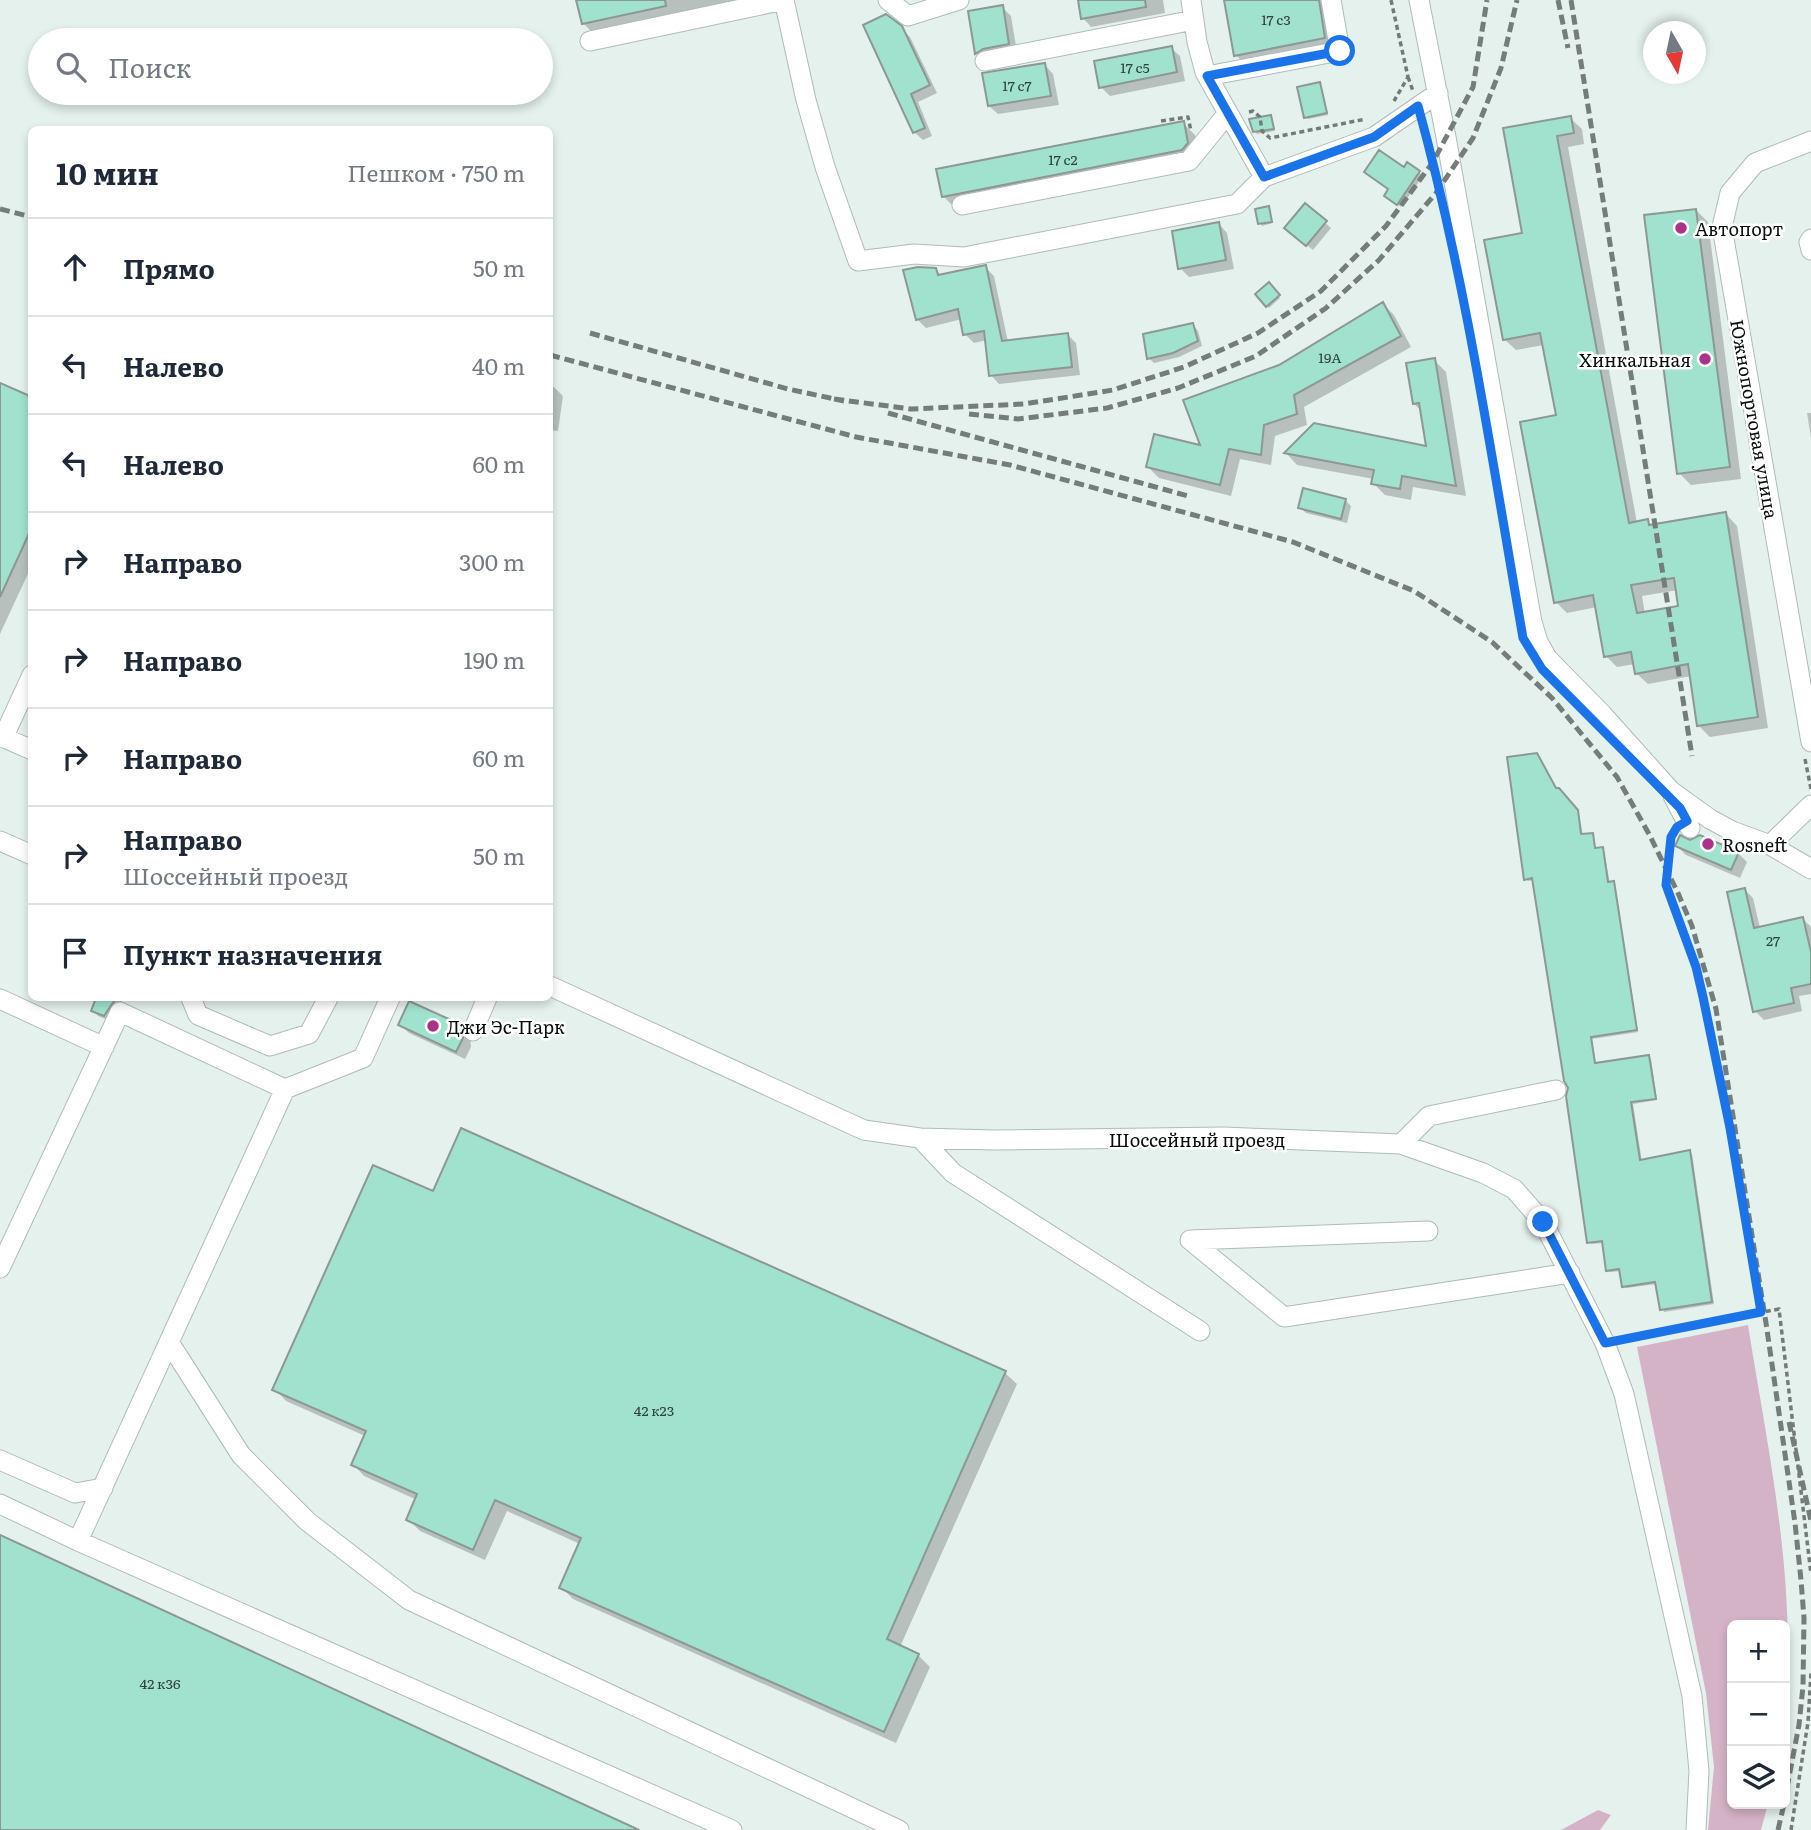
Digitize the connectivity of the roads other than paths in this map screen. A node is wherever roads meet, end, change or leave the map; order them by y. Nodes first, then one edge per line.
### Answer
1 (784, 0) edge
2 (888, 0) edge
3 (959, 0) edge
4 (1191, 0) edge
5 (1332, 0) edge
6 (1419, 0) edge
7 (1194, 20) junction
8 (590, 41) dead end
9 (985, 61) dead end
10 (1207, 76) junction
11 (1438, 93) junction
12 (1228, 113) junction
13 (1811, 141) edge
14 (1264, 177) junction
15 (962, 205) dead end
16 (1811, 239) edge
17 (1811, 250) edge
18 (28, 683) edge
19 (2, 737) edge
20 (1811, 742) edge
21 (28, 748) edge
22 (1671, 792) junction
23 (1811, 806) edge
24 (1688, 824) road end
25 (0, 841) edge
26 (1770, 845) junction
27 (28, 854) edge
28 (1811, 869) edge
29 (553, 987) edge
30 (0, 999) edge
31 (192, 1001) edge
32 (326, 1001) edge
33 (389, 1001) edge
34 (486, 1001) edge
35 (473, 1031) dead end
36 (104, 1046) junction
37 (285, 1088) junction
38 (1556, 1090) dead end
39 (920, 1139) junction
40 (1401, 1144) junction
41 (1428, 1231) dead end
42 (0, 1268) edge
43 (1570, 1273) junction
44 (1200, 1331) dead end
45 (169, 1342) junction
46 (0, 1460) edge
47 (103, 1488) junction
48 (0, 1504) edge
49 (78, 1541) junction
50 (732, 1830) edge
51 (899, 1830) edge
52 (1696, 1830) edge

1 - 8 street
1 - 14 street
2 - 3 street
4 - 7 street
5 - 10 street
6 - 11 street
7 - 9 street
7 - 10 street
10 - 12 street
11 - 14 street
11 - 22 street
12 - 14 street
12 - 15 street
13 - 20 street, Южнопортовая улица
16 - 17 street
18 - 19 street
19 - 21 street
22 - 24 street
22 - 26 street
23 - 26 street
25 - 27 street
26 - 28 street
29 - 39 street, Шоссейный проезд
30 - 36 street
31 - 32 street
33 - 37 street
34 - 35 street
36 - 37 street
36 - 42 street
37 - 45 street
38 - 40 street
39 - 40 street, Шоссейный проезд
39 - 44 street
40 - 43 street, Шоссейный проезд
41 - 43 street
43 - 52 street, Шоссейный проезд
45 - 47 street
45 - 51 street
46 - 47 street
47 - 49 street
48 - 49 street
49 - 50 street

